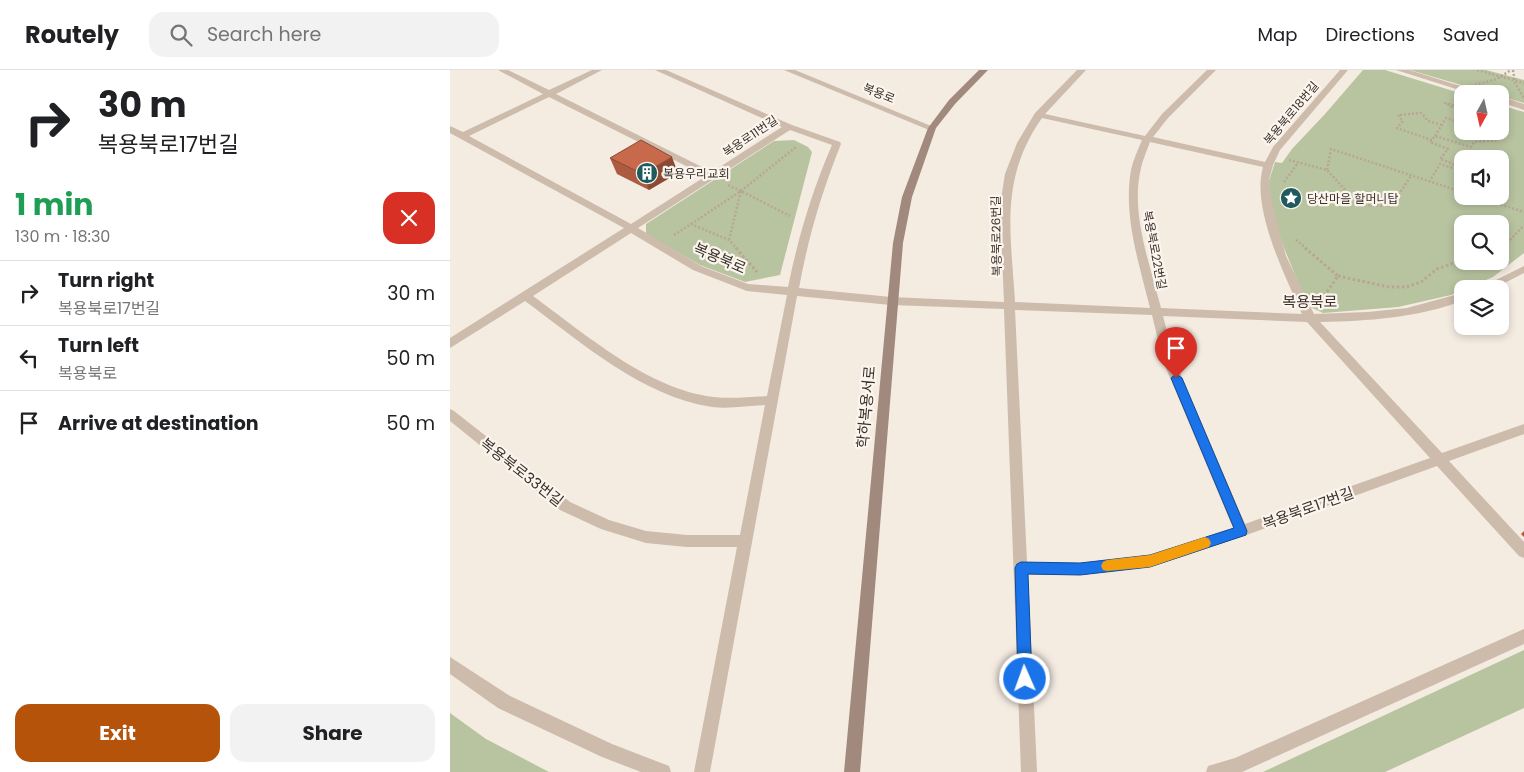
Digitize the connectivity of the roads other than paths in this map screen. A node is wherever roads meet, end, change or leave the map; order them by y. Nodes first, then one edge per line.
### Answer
1 (502, 70) edge
2 (598, 70) edge
3 (659, 70) edge
4 (788, 70) edge
5 (984, 70) edge
6 (1082, 70) edge
7 (1212, 70) edge
8 (1344, 70) edge
9 (1400, 70) edge
10 (1454, 86) edge
11 (549, 94) junction
12 (1509, 102) edge
13 (1524, 107) edge
14 (1038, 115) junction
15 (789, 127) junction
16 (932, 128) junction
17 (450, 129) edge
18 (462, 136) junction
19 (1147, 139) junction
20 (1268, 165) junction
21 (713, 176) junction
22 (631, 228) junction
23 (1524, 269) edge
24 (1501, 280) edge
25 (794, 291) junction
26 (525, 296) junction
27 (1454, 299) edge
28 (891, 301) junction
29 (1010, 307) junction
30 (1156, 313) junction
31 (1310, 318) junction
32 (450, 344) edge
33 (773, 400) junction
34 (450, 414) edge
35 (1524, 429) edge
36 (1440, 461) junction
37 (1241, 531) junction
38 (746, 541) junction
39 (1524, 552) edge
40 (1021, 568) junction
41 (1524, 636) edge
42 (450, 665) edge
43 (663, 772) edge
44 (702, 772) edge
45 (852, 772) edge
46 (1029, 772) edge
47 (1214, 772) edge

1 - 11 street, 복용로11번길
2 - 11 street
3 - 15 street, 복용로11번길
4 - 16 street, 복용로
5 - 16 street, 학하복용서로
6 - 14 street, 복용북로26번길
7 - 19 street, 복용북로22번길
8 - 20 street, 복용북로18번길
9 - 10 street
11 - 18 street
11 - 21 street, 복용로11번길
12 - 13 street
14 - 19 street
14 - 29 street, 복용북로26번길
15 - 21 street, 복용로11번길
15 - 25 street
16 - 28 street, 학하복용서로
17 - 18 street, 복용북로
18 - 22 street, 복용북로
19 - 20 street
19 - 30 street, 복용북로22번길
20 - 31 street, 복용북로18번길
21 - 22 street
22 - 25 street, 복용북로
22 - 26 street
23 - 24 street
25 - 28 street, 복용북로
25 - 33 street
26 - 32 street
26 - 33 street
27 - 31 street, 복용북로
28 - 29 street, 복용북로
28 - 45 street, 학하복용서로
29 - 30 street, 복용북로
29 - 40 street
30 - 31 street, 복용북로
30 - 37 street
31 - 36 street
33 - 38 street
34 - 38 street, 복용북로33번길
35 - 36 street, 복용북로17번길
36 - 37 street, 복용북로17번길
36 - 39 street
37 - 40 street, 복용북로17번길
38 - 44 street
40 - 46 street
41 - 47 street
42 - 43 street

